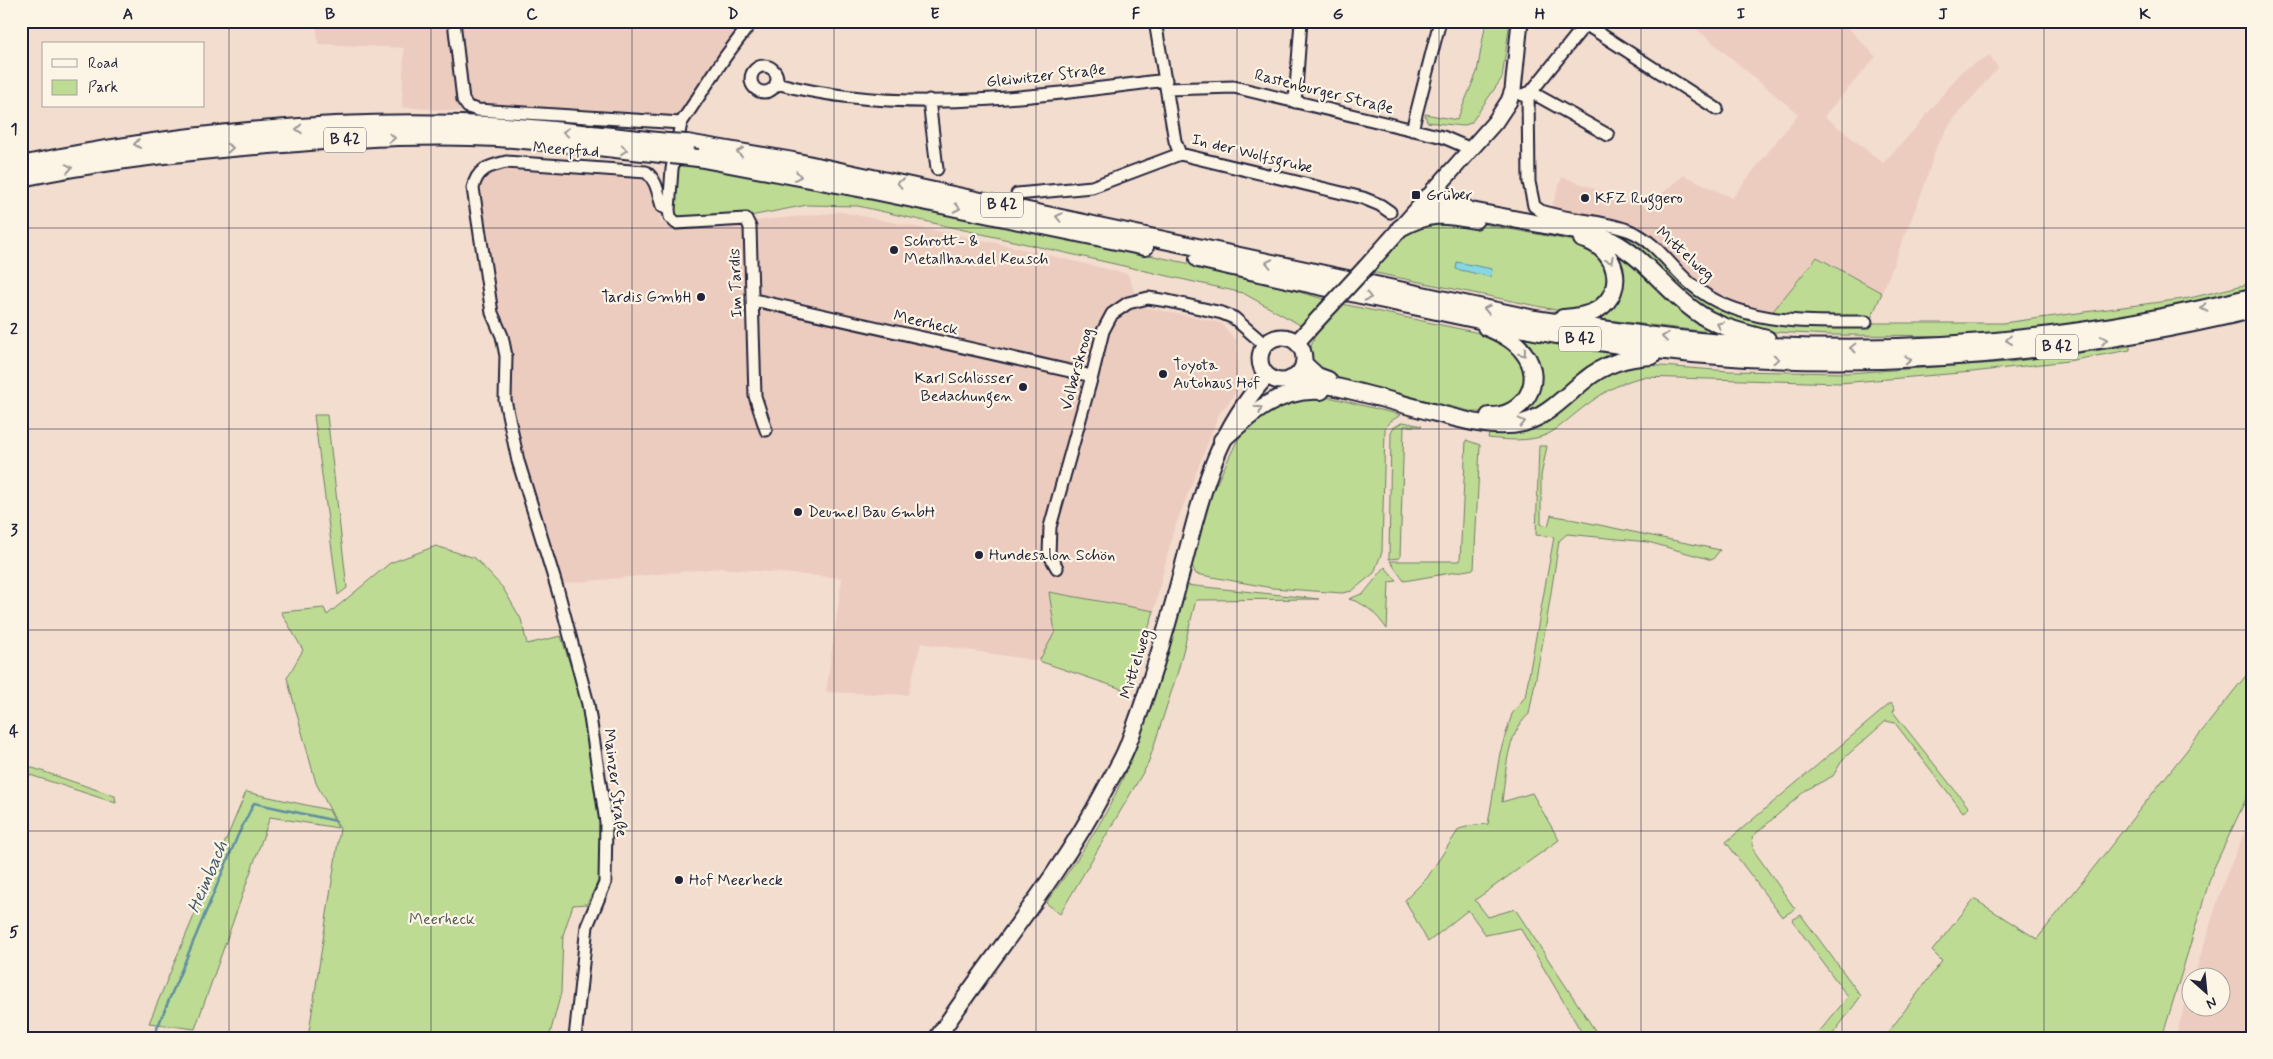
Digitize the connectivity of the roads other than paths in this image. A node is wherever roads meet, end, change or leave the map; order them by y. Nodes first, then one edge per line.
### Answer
1 (454, 21) edge
2 (752, 21) edge
3 (1155, 21) edge
4 (1301, 21) edge
5 (1440, 21) edge
6 (1520, 21) edge
7 (1587, 23) edge
8 (776, 84) dead end
9 (1167, 84) junction
10 (1529, 93) junction
11 (1512, 95) junction
12 (929, 100) junction
13 (1295, 102) junction
14 (1717, 109) dead end
15 (681, 123) junction
16 (1412, 130) junction
17 (1608, 135) dead end
18 (669, 148) junction
19 (1471, 149) junction
20 (1180, 154) junction
21 (21, 165) edge
22 (937, 169) dead end
23 (21, 178) edge
24 (1431, 193) junction
25 (1017, 194) dead end
26 (669, 210) junction
27 (1390, 212) dead end
28 (1446, 215) junction
29 (1400, 228) junction
30 (2252, 297) edge
31 (754, 300) junction
32 (2252, 310) edge
33 (1468, 318) junction
34 (1535, 319) junction
35 (1866, 322) dead end
36 (1297, 342) junction
37 (1265, 345) junction
38 (1801, 347) junction
39 (1692, 354) junction
40 (1304, 364) junction
41 (1092, 376) junction
42 (1267, 376) junction
43 (1292, 380) junction
44 (1356, 393) junction
45 (766, 430) dead end
46 (1222, 440) junction
47 (1057, 568) dead end
48 (558, 592) joint
49 (575, 1038) edge
50 (937, 1038) edge

1 - 15 street
2 - 15 street
3 - 9 street
4 - 13 street
5 - 16 street
6 - 11 main road
7 - 10 street
7 - 14 street
8 - 12 street, Gleiwitzer Straße
9 - 12 street, Gleiwitzer Straße
9 - 13 street, Rastenburger Straße
9 - 20 street
10 - 11 street
10 - 17 street
10 - 35 street, Mittelweg
11 - 19 main road
12 - 22 street
13 - 16 street, Rastenburger Straße
15 - 26 street
16 - 19 street, Rastenburger Straße
18 -> 21 highway, B 42
23 -> 18 highway, B 42
18 -> 33 highway, B 42, bridge
34 -> 18 highway, B 42, bridge
19 - 24 main road
20 - 25 street, In der Wolfsgrube
20 - 27 street, In der Wolfsgrube
24 - 28 highway
24 - 29 main road
38 -> 24 highway
26 - 31 street, Im Tardis
26 - 48 street, Meerpfad
28 - 29 highway
28 -> 34 highway
29 - 36 main road, bridge
30 -> 38 highway, B 42
31 - 41 street, Meerheck
31 - 45 street, Im Tardis
39 -> 32 highway, B 42
33 - 39 highway, B 42
33 -> 40 highway
38 -> 34 highway, B 42
36 - 37 main road
36 - 40 main road
37 - 41 street, Volberskroog
37 - 42 main road
44 -> 39 highway
40 - 43 main road
41 - 47 street, Volberskroog
42 - 43 main road
42 - 46 main road, Mittelweg
43 - 44 highway
46 -> 44 highway
46 - 50 main road, Mittelweg
48 - 49 street, Mainzer Straße

